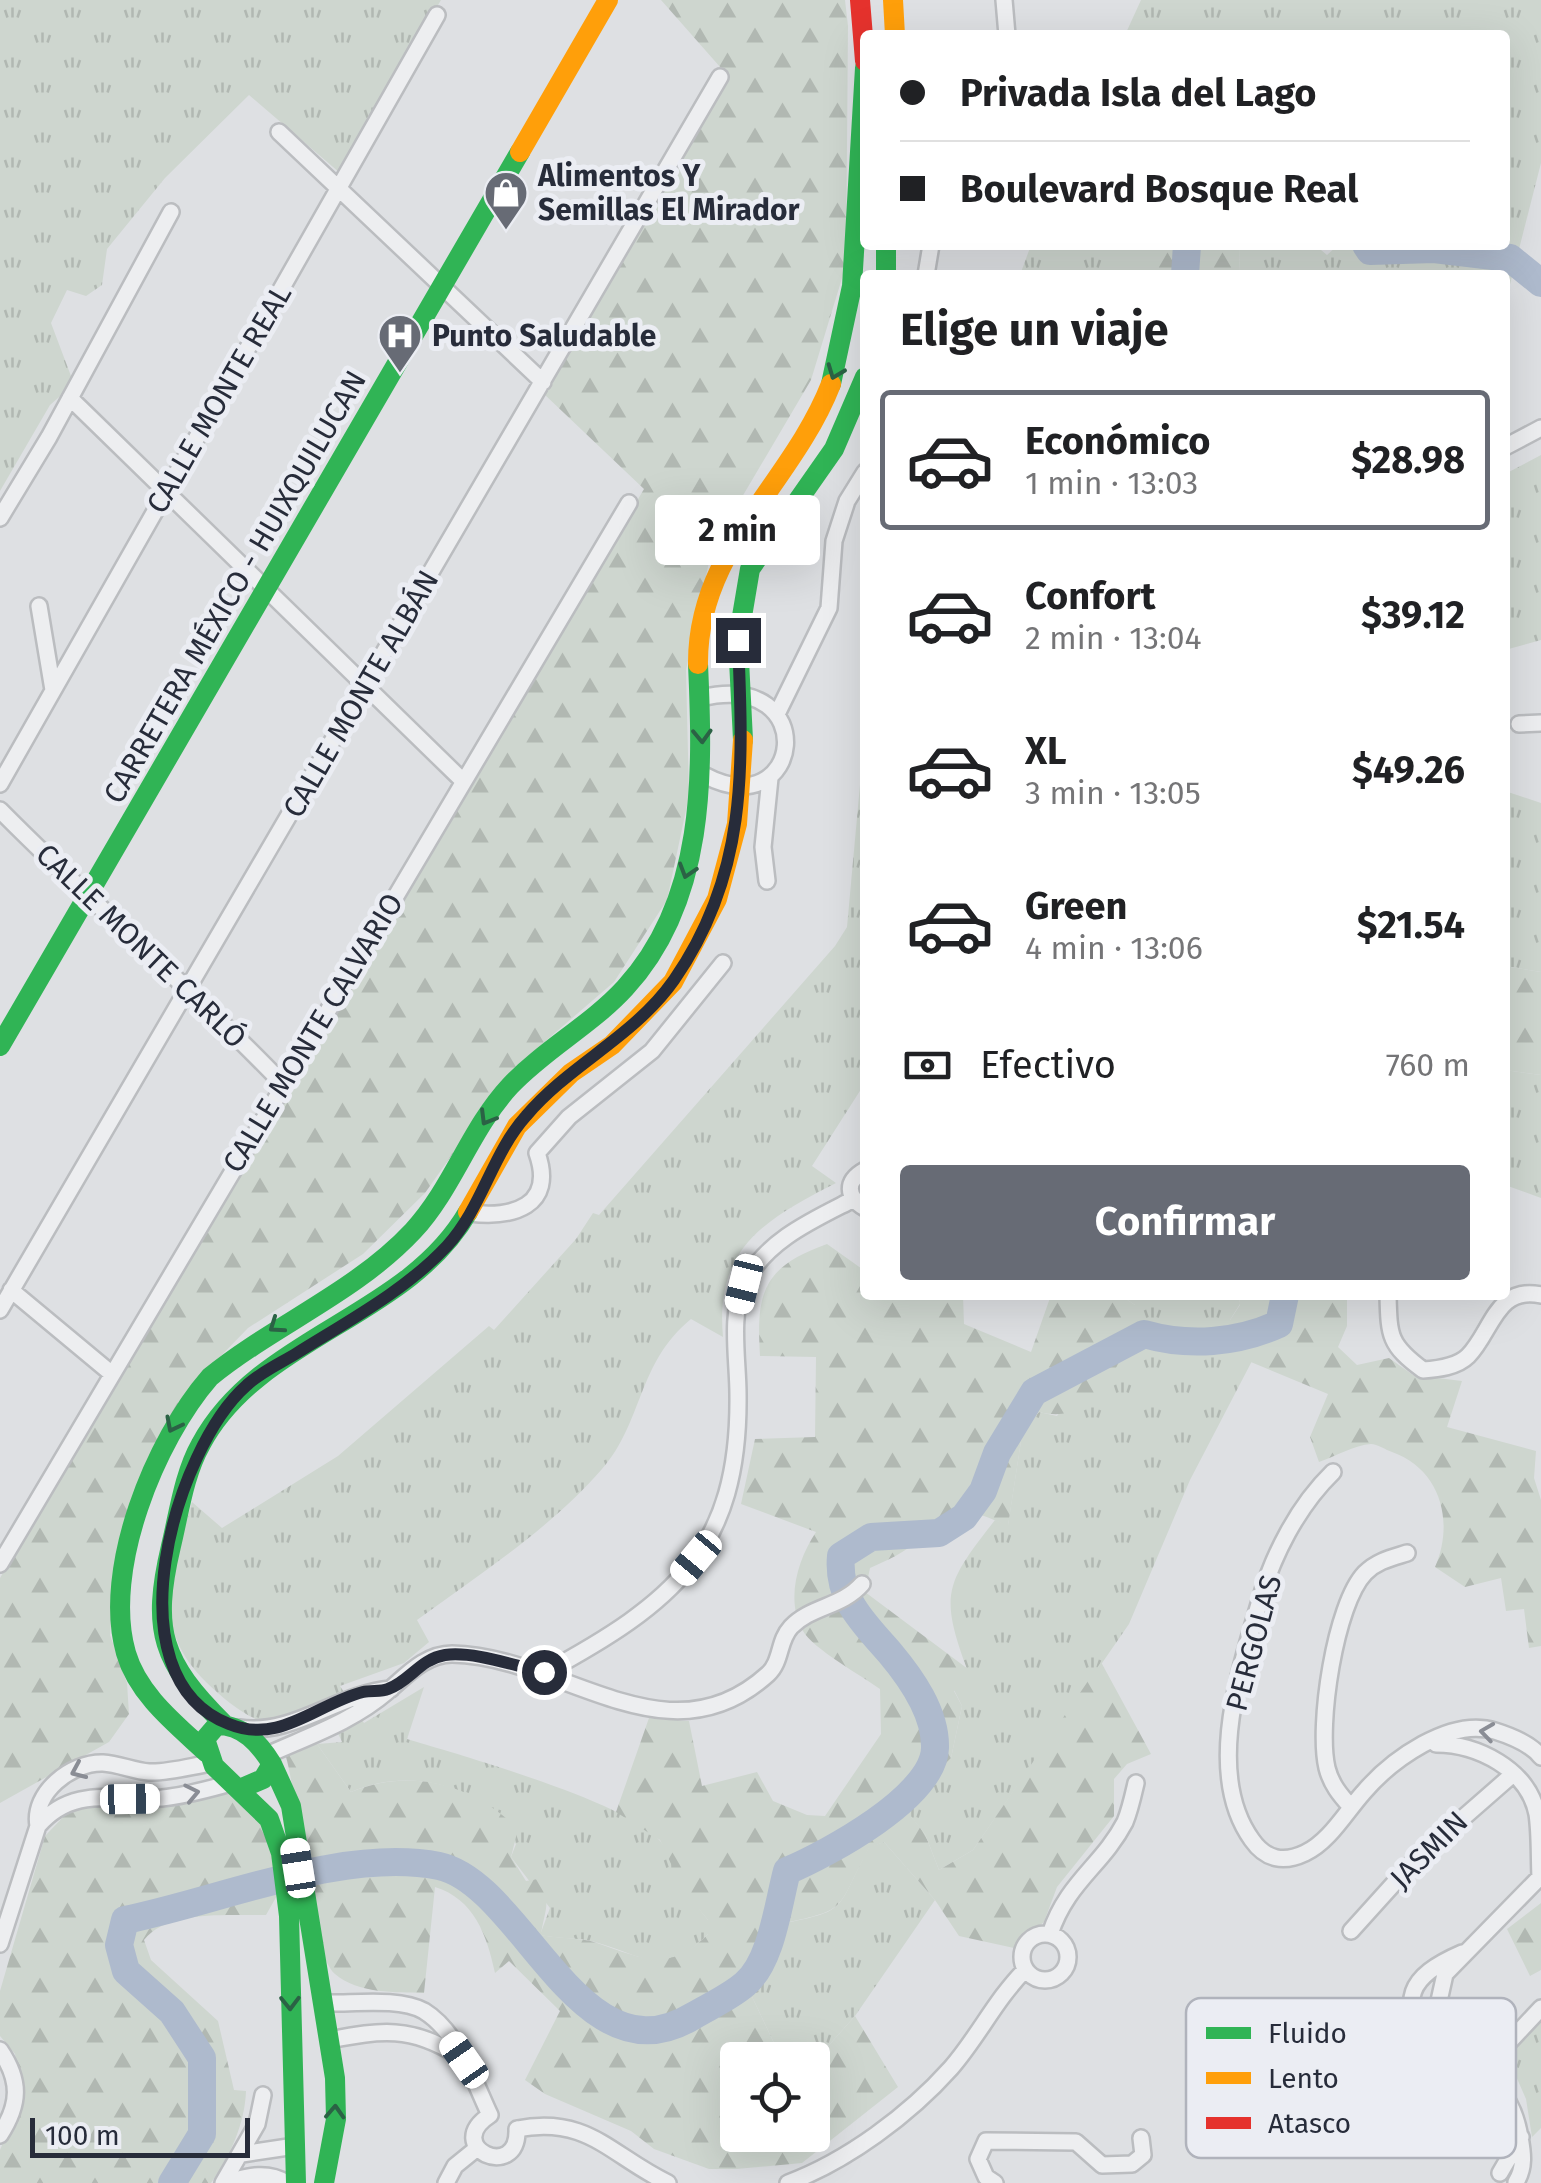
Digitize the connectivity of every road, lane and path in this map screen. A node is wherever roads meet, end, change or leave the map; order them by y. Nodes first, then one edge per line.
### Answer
1 (608, 0) edge
2 (860, 0) edge
3 (892, 0) edge
4 (1004, 0) edge
5 (437, 14) dead end
6 (862, 30) edge
7 (895, 30) edge
8 (1007, 30) edge
9 (720, 77) dead end
10 (279, 132) dead end
11 (860, 181) edge
12 (342, 186) junction
13 (171, 212) dead end
14 (444, 286) junction
15 (543, 382) junction
16 (860, 389) edge
17 (70, 398) junction
18 (1541, 428) edge
19 (1510, 444) edge
20 (860, 480) edge
21 (165, 491) junction
22 (628, 503) dead end
23 (0, 518) edge
24 (266, 591) junction
25 (38, 606) dead end
26 (367, 685) junction
27 (53, 690) junction
28 (740, 692) junction
29 (701, 698) junction
30 (777, 714) junction
31 (1541, 723) edge
32 (1519, 724) dead end
33 (704, 775) junction
34 (770, 778) junction
35 (463, 781) junction
36 (0, 784) edge
37 (742, 788) junction
38 (0, 810) edge
39 (767, 881) dead end
40 (88, 900) junction
41 (723, 963) dead end
42 (189, 986) junction
43 (0, 1046) edge
44 (282, 1083) junction
45 (509, 1139) junction
46 (537, 1153) junction
47 (860, 1173) edge
48 (859, 1204) edge
49 (470, 1213) junction
50 (11, 1290) junction
51 (1541, 1296) edge
52 (1510, 1299) edge
53 (1388, 1300) edge
54 (1508, 1300) edge
55 (0, 1310) edge
56 (112, 1374) junction
57 (1333, 1472) dead end
58 (1407, 1553) dead end
59 (0, 1564) edge
60 (857, 1589) dead end
61 (544, 1672) junction
62 (391, 1689) junction
63 (229, 1725) junction
64 (1428, 1744) junction
65 (1541, 1757) edge
66 (209, 1758) junction
67 (269, 1760) junction
68 (150, 1772) junction
69 (1512, 1775) junction
70 (1136, 1784) dead end
71 (237, 1785) junction
72 (151, 1798) junction
73 (1351, 1807) junction
74 (38, 1826) junction
75 (284, 1830) junction
76 (1541, 1876) edge
77 (297, 1907) junction
78 (1351, 1931) dead end
79 (1050, 1934) junction
80 (0, 1944) edge
81 (1462, 1954) junction
82 (1025, 1970) junction
83 (1411, 1998) edge
84 (1440, 1998) edge
85 (324, 2002) junction
86 (388, 2005) junction
87 (1541, 2008) edge
88 (389, 2032) junction
89 (1516, 2035) edge
90 (330, 2040) junction
91 (0, 2050) edge
92 (464, 2060) junction
93 (263, 2095) dead end
94 (490, 2115) junction
95 (1516, 2123) edge
96 (518, 2130) junction
97 (0, 2134) edge
98 (1520, 2137) junction
99 (1142, 2138) dead end
100 (1516, 2144) edge
101 (295, 2146) junction
102 (476, 2149) junction
103 (242, 2154) junction
104 (1508, 2158) edge
105 (1500, 2173) dead end
106 (1516, 2182) edge
107 (223, 2183) edge
108 (287, 2183) edge
109 (296, 2183) edge
110 (324, 2183) edge
111 (446, 2183) edge
112 (668, 2183) edge
113 (788, 2183) edge
114 (995, 2183) edge

1 - 14 street, CARRETERA MÉXICO - HUIXQUILUCAN
2 - 6 street
3 - 7 street
4 - 8 street
5 - 12 street, CALLE MONTE REAL
9 - 15 street, CALLE MONTE ALBÁN
10 - 12 street
11 -> 29 street
12 - 14 street
12 - 21 street, CALLE MONTE REAL
13 - 17 street
14 - 15 street
14 - 24 street, CARRETERA MÉXICO - HUIXQUILUCAN
15 - 26 street, CALLE MONTE ALBÁN
16 - 28 street
17 - 21 street
17 - 23 street
18 - 19 street
20 - 30 street
21 - 24 street
21 - 27 street, CALLE MONTE REAL
22 - 35 street, CALLE MONTE CALVARIO
24 - 26 street
24 - 40 street, CARRETERA MÉXICO - HUIXQUILUCAN
25 - 27 street
26 - 35 street
26 - 42 street, CALLE MONTE ALBÁN
27 - 36 street, CALLE MONTE REAL
28 - 29 street
28 - 30 street
28 - 37 street
29 -> 33 street
30 - 34 street
31 - 32 street
33 - 37 street
33 -> 66 street
34 - 37 street
34 - 39 street
35 - 44 street, CALLE MONTE CALVARIO
37 - 45 street
38 - 40 street, CALLE MONTE CARLÓ
40 - 42 street, CALLE MONTE CARLÓ
40 - 43 street, CARRETERA MÉXICO - HUIXQUILUCAN
41 - 46 street
42 - 44 street, CALLE MONTE CARLÓ
42 - 50 street, CALLE MONTE ALBÁN
44 - 56 street, CALLE MONTE CALVARIO
45 - 46 street
45 - 49 street
46 - 49 street
47 - 48 street
48 - 61 street
49 - 63 street
50 - 55 street, CALLE MONTE ALBÁN
50 - 56 street
51 - 52 street
53 - 54 street
56 - 59 street, CALLE MONTE CALVARIO
57 - 73 street, PERGOLAS
58 - 73 street
60 - 61 street
61 - 62 street
62 - 63 street
62 - 67 street
63 - 66 street
63 - 67 street
65 -> 64 street, PERGOLAS
64 - 69 street
64 - 73 street, PERGOLAS
66 - 68 street
66 - 71 street
67 - 71 street
67 - 75 street
68 - 72 street
68 -> 74 street
69 - 76 street
69 - 78 street, JASMIN
70 - 79 street
72 -> 71 street
71 - 75 street
72 - 74 street
74 - 80 street
75 - 77 street
76 - 81 street
77 - 85 street
77 -> 101 street
79 - 82 street
79 - 82 street
81 - 83 street
81 - 84 street
82 - 113 street
85 - 86 street
85 - 90 street
86 - 88 street
86 - 92 street
87 - 89 street
88 - 90 street
88 - 92 street
110 -> 90 street
91 - 97 street
92 - 94 street
93 - 103 street
94 - 96 street
94 - 102 street
95 - 98 street
96 - 102 street
96 - 112 street
98 - 100 street
98 - 106 street
99 - 114 street
101 - 103 street
101 - 109 street
102 - 111 street
103 - 107 street
104 - 105 street
107 - 108 street

